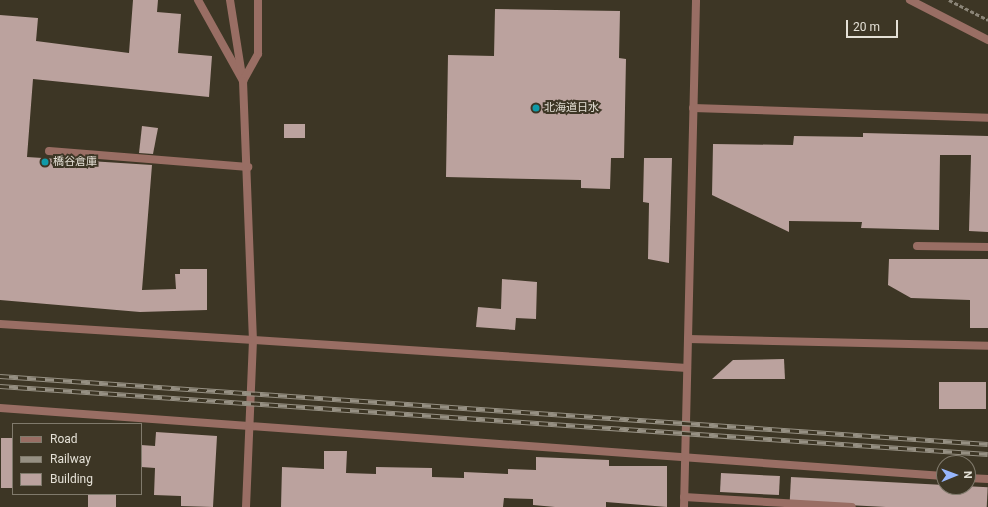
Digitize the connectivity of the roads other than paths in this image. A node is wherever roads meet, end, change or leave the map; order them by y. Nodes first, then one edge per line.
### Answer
1 (198, 0) edge
2 (230, 0) edge
3 (258, 0) edge
4 (696, 0) edge
5 (910, 0) edge
6 (988, 40) edge
7 (243, 81) junction
8 (693, 108) junction
9 (988, 118) edge
10 (49, 151) dead end
11 (248, 167) junction
12 (917, 246) dead end
13 (988, 247) edge
14 (0, 324) edge
15 (688, 339) junction
16 (253, 340) junction
17 (988, 346) edge
18 (687, 368) junction
19 (0, 408) edge
20 (249, 428) junction
21 (685, 456) junction
22 (936, 475) edge
23 (976, 478) edge
24 (988, 479) edge
25 (684, 497) junction
26 (246, 507) edge
27 (684, 507) edge
28 (852, 507) edge

1 - 7 street
2 - 7 street
3 - 7 street
4 - 8 street
5 - 6 street
7 - 11 street
8 - 9 street
8 - 15 street
10 - 11 street
11 - 16 street
12 - 13 street
14 - 16 street
15 - 17 street
15 - 18 street
16 - 18 street
16 - 20 street
18 - 21 street
19 - 20 street
20 - 21 street
20 - 26 street
21 - 22 street
21 - 25 street
23 - 24 street
25 - 27 street
25 - 28 street

